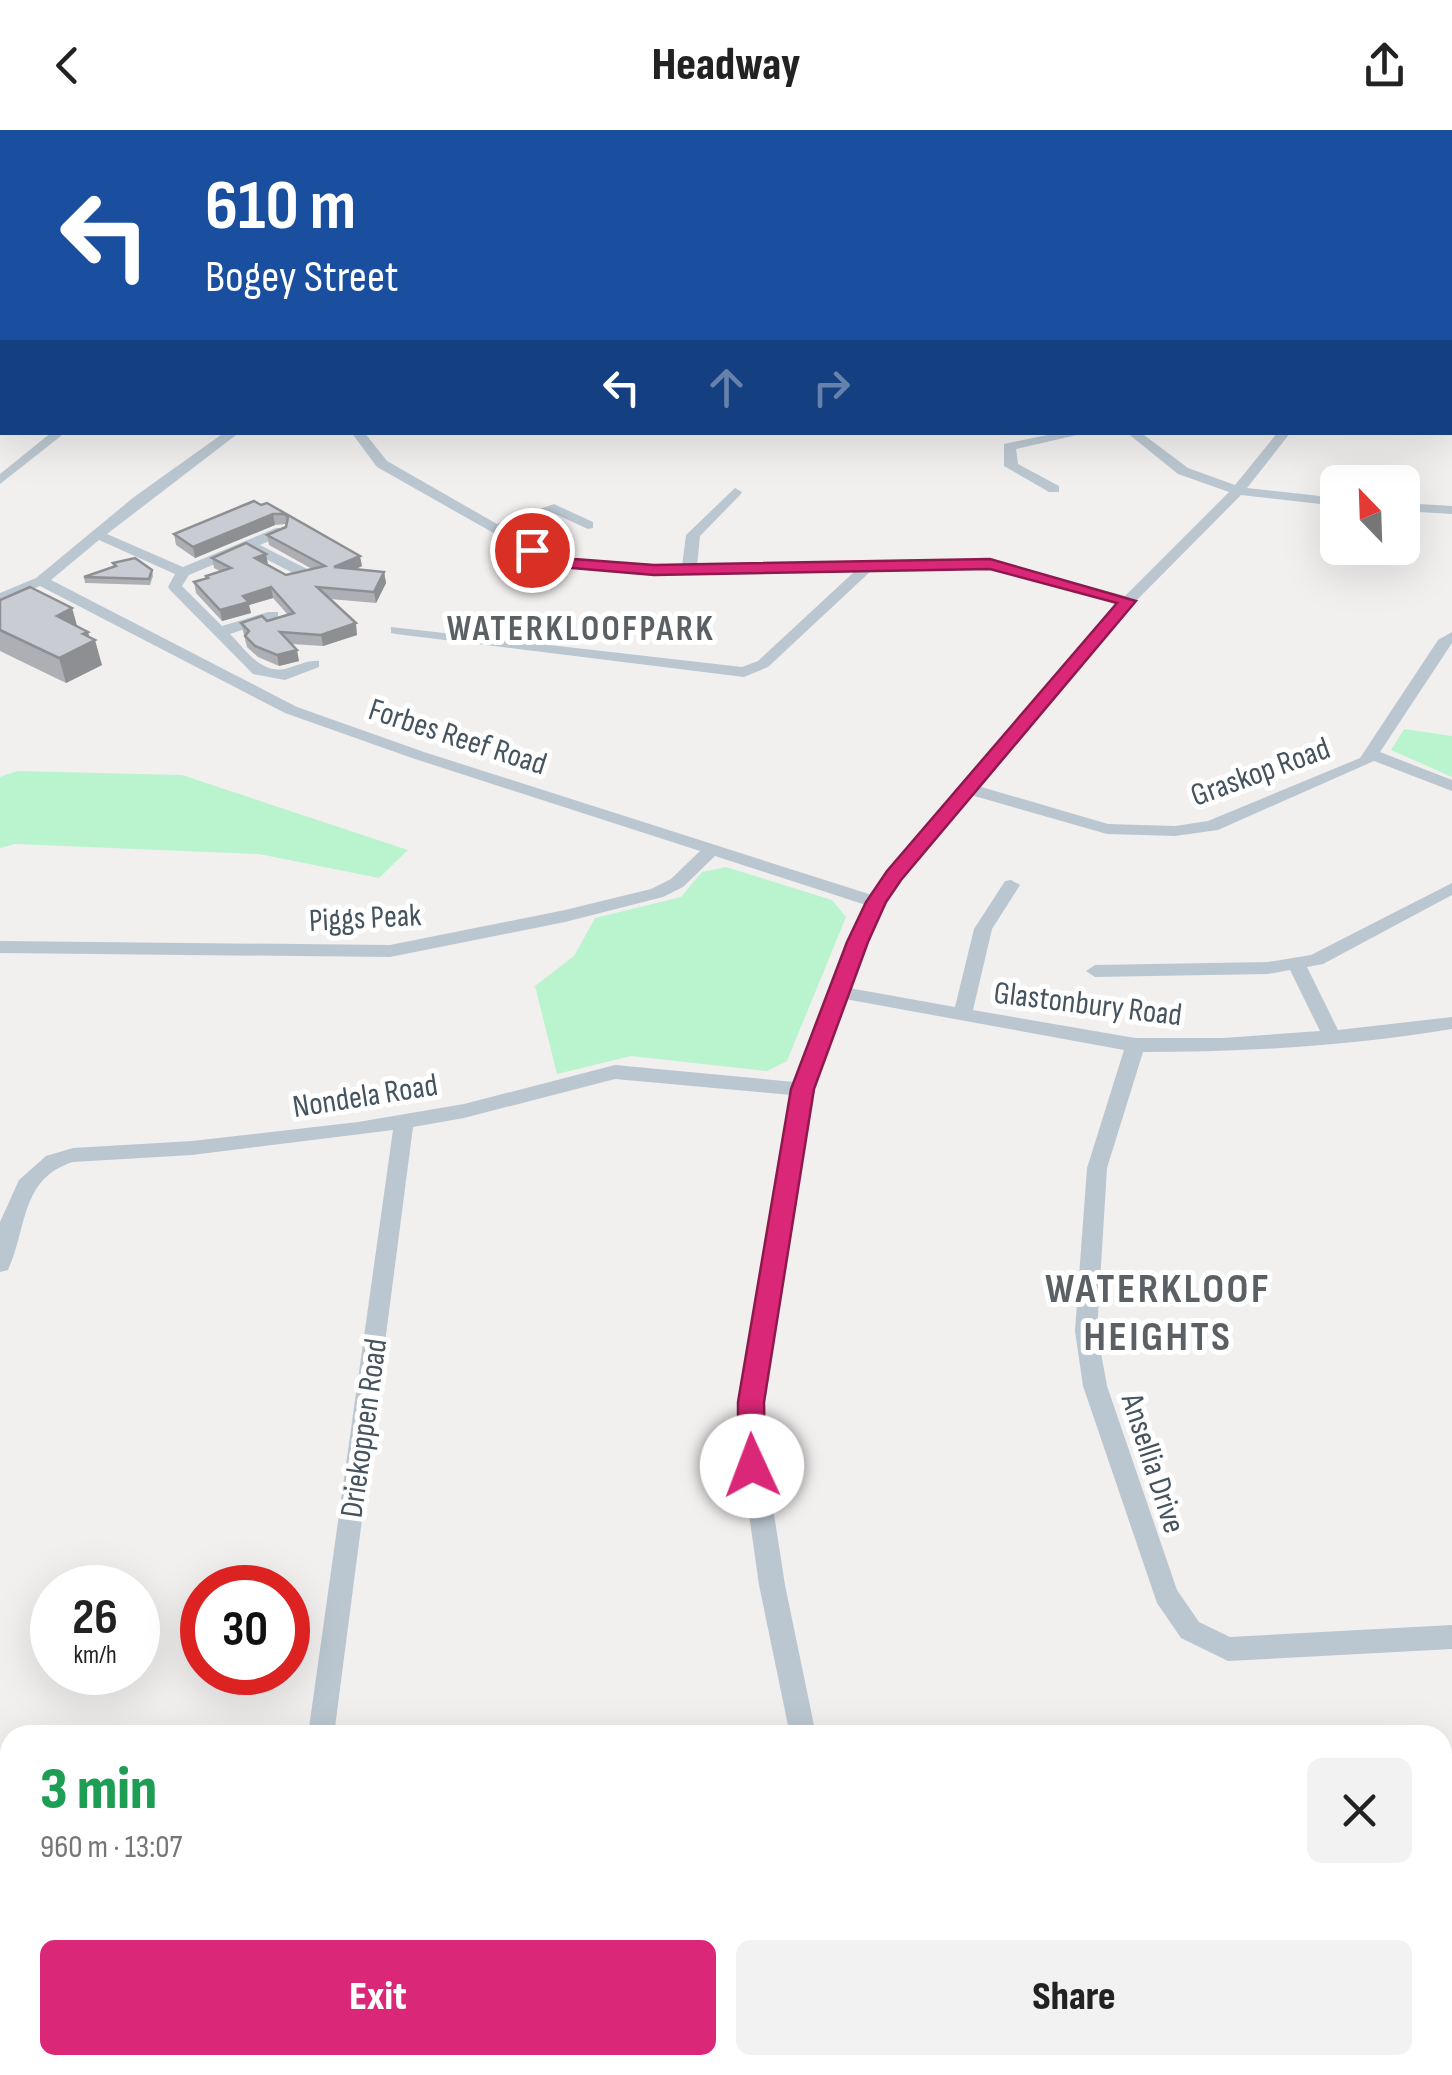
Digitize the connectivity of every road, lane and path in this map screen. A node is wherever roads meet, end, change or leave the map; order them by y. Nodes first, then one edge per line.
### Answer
1 (56, 435) edge
2 (230, 435) edge
3 (359, 435) edge
4 (1069, 435) edge
5 (1136, 435) edge
6 (1282, 435) edge
7 (0, 480) edge
8 (1238, 488) junction
9 (1054, 489) dead end
10 (735, 492) dead end
11 (1320, 501) edge
12 (1420, 508) edge
13 (1452, 510) edge
14 (588, 525) dead end
15 (495, 529) junction
16 (281, 532) edge
17 (96, 534) junction
18 (250, 545) junction
19 (868, 567) junction
20 (689, 571) junction
21 (183, 572) junction
22 (302, 572) edge
23 (41, 581) junction
24 (0, 598) edge
25 (1128, 601) junction
26 (273, 615) edge
27 (396, 630) dead end
28 (218, 633) junction
29 (1452, 636) edge
30 (314, 664) dead end
31 (1373, 755) junction
32 (1452, 786) edge
33 (966, 788) junction
34 (710, 850) junction
35 (1011, 886) dead end
36 (1452, 888) edge
37 (876, 902) junction
38 (0, 947) edge
39 (1296, 963) junction
40 (1096, 971) dead end
41 (838, 992) junction
42 (962, 1016) junction
43 (1452, 1023) edge
44 (1332, 1037) junction
45 (1135, 1045) junction
46 (802, 1089) junction
47 (404, 1122) junction
48 (0, 1264) edge
49 (1452, 1637) edge
50 (322, 1725) edge
51 (800, 1725) edge

1 - 7 street
2 - 17 street
3 - 15 street
4 - 9 street
5 - 8 street
6 - 8 street
8 - 11 street
8 - 25 street
10 - 20 street
12 - 13 street
14 - 15 street
15 - 20 street
16 - 18 street
17 - 21 street
17 - 23 street
18 - 21 street
18 - 22 street
19 - 20 street
19 - 25 street
19 - 27 street
21 - 28 street
23 - 24 street
23 - 34 street, Forbes Reef Road
25 - 33 street
26 - 28 street
28 - 30 street
29 - 31 street, Graskop Road
31 - 32 street
31 - 33 street, Graskop Road
33 - 37 street
34 - 37 street, Forbes Reef Road
34 - 38 street, Piggs Peak
35 - 42 street
36 - 39 street
37 - 41 street
39 - 40 street
39 - 44 street
41 - 42 street, Glastonbury Road
41 - 46 street
42 - 45 street, Glastonbury Road
43 - 44 street, Glastonbury Road
44 - 45 street, Glastonbury Road
45 - 49 street, Ansellia Drive
46 - 47 street, Nondela Road
46 - 51 street
47 - 48 street, Nondela Road
47 - 50 street, Driekoppen Road

